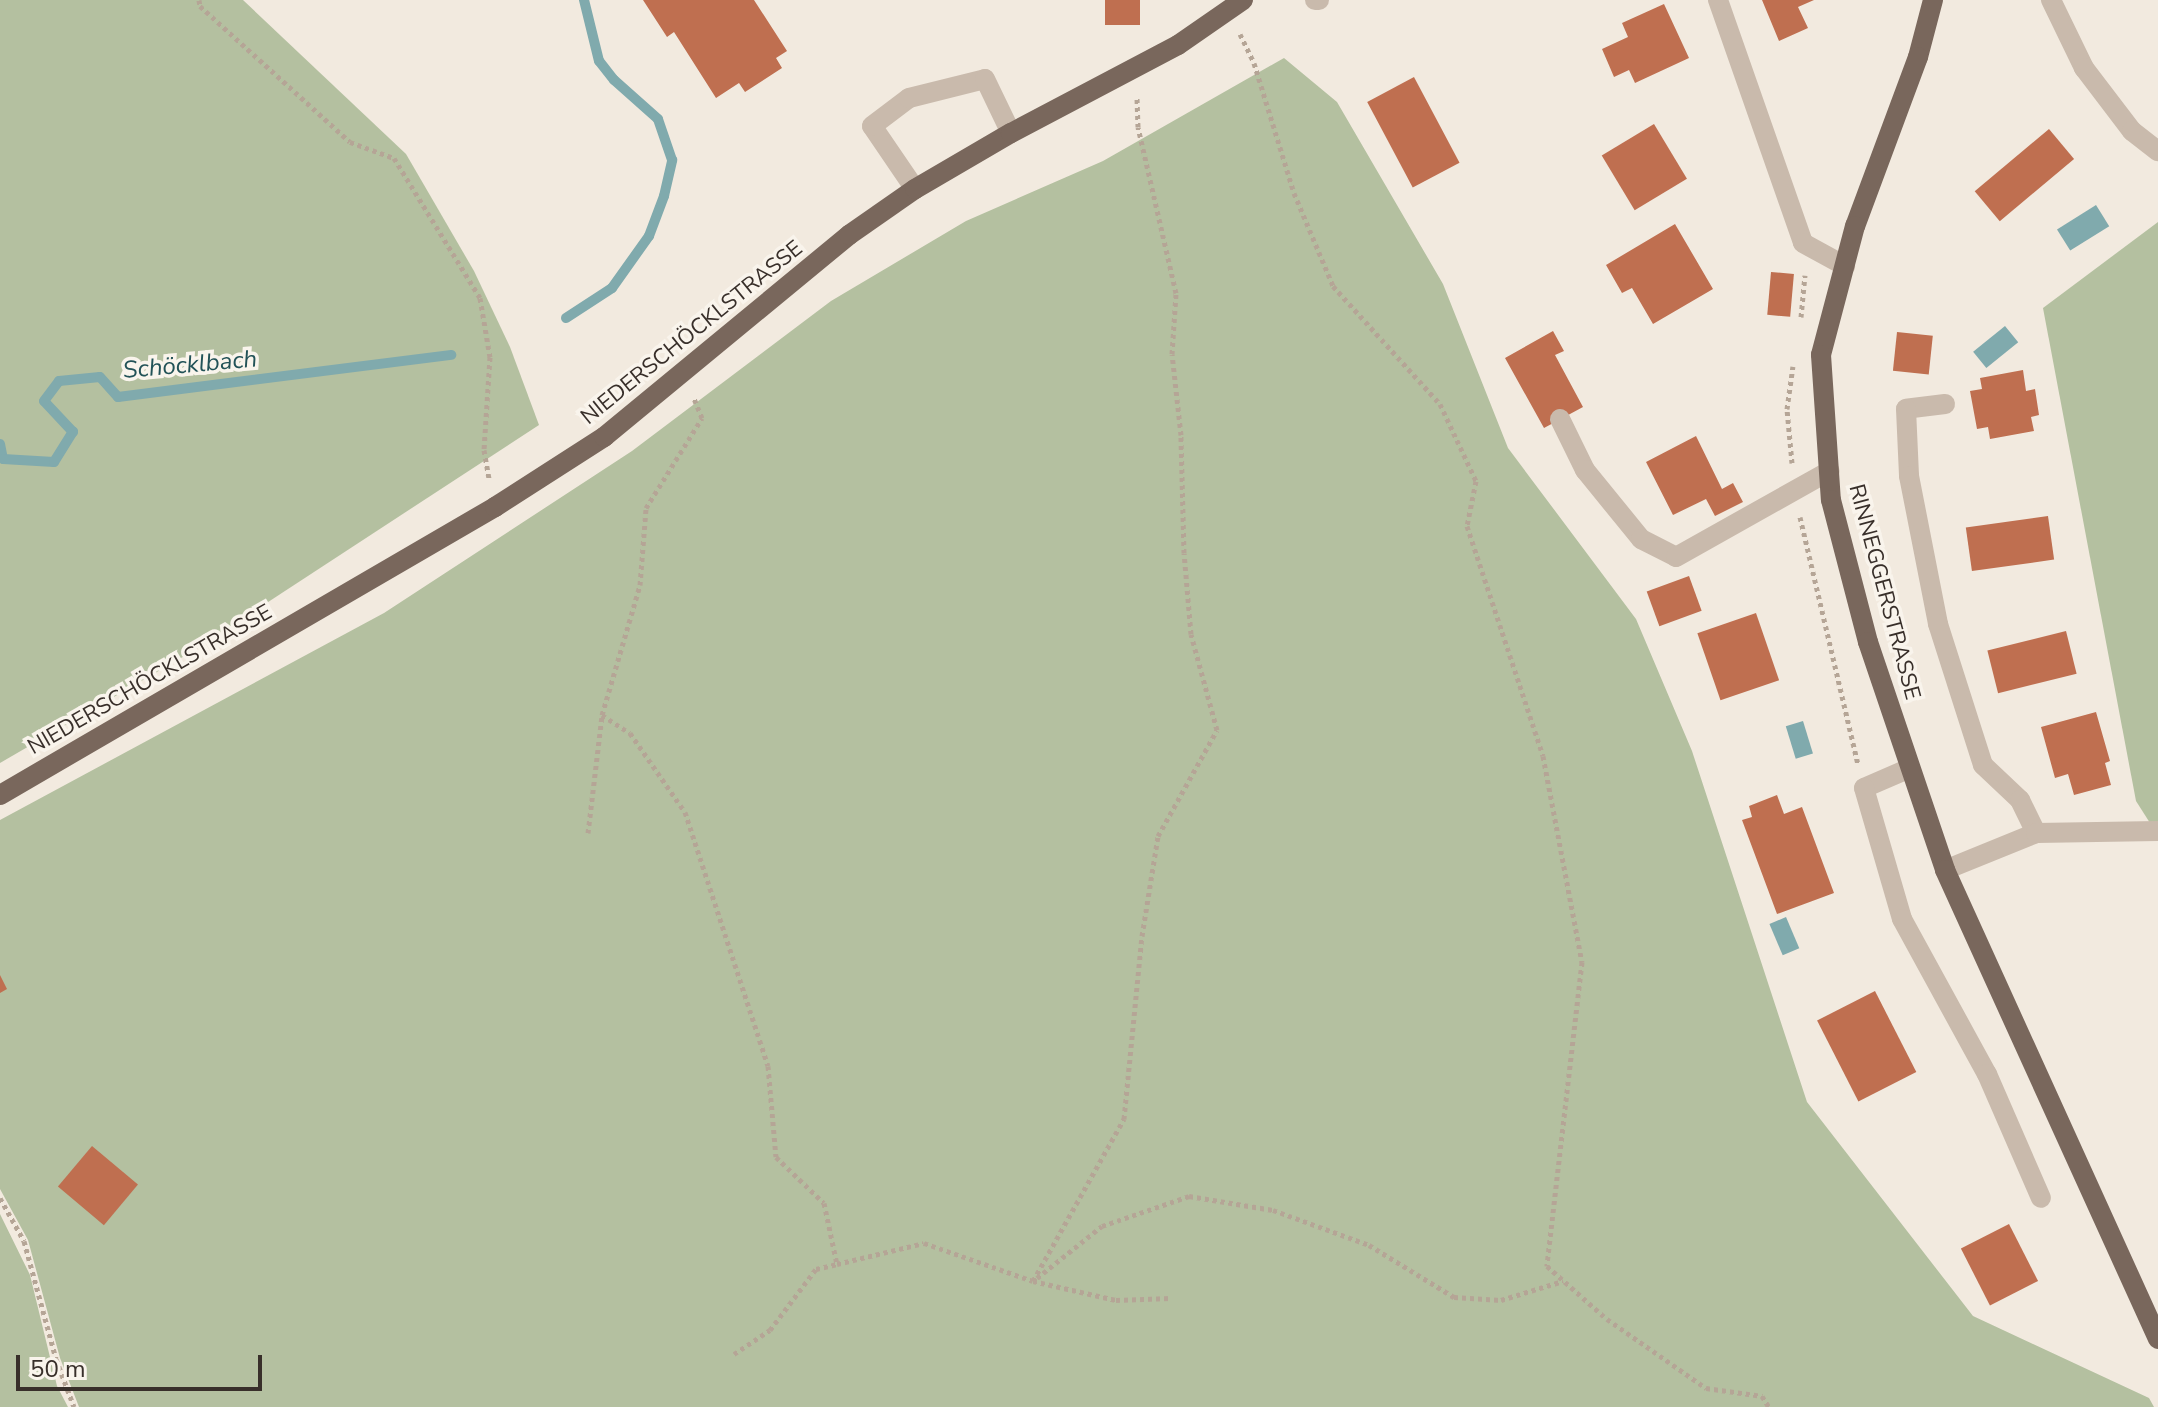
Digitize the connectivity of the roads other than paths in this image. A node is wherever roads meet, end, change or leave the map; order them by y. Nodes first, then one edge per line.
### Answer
1 (1718, 0) edge
2 (1933, 0) edge
3 (2051, 0) edge
4 (1236, 6) edge
5 (1011, 133) junction
6 (2158, 151) edge
7 (915, 189) junction
8 (1845, 266) junction
9 (1945, 404) dead end
10 (1560, 419) dead end
11 (1829, 471) junction
12 (1910, 768) junction
13 (0, 795) edge
14 (2158, 831) edge
15 (2036, 833) junction
16 (1945, 870) junction
17 (2041, 1198) dead end
18 (2158, 1339) edge

1 - 8 lane
2 - 8 main road, RINNEGGERSTRASSE
3 - 6 lane
4 - 5 main road, NIEDERSCHÖCKLSTRASSE
5 - 7 main road, NIEDERSCHÖCKLSTRASSE
5 - 7 lane
7 - 13 main road, NIEDERSCHÖCKLSTRASSE
8 - 11 main road, RINNEGGERSTRASSE
9 - 15 lane
10 - 11 lane
11 - 12 main road, RINNEGGERSTRASSE
12 - 16 main road, RINNEGGERSTRASSE
12 - 17 lane
14 - 15 lane
15 - 16 lane
16 - 18 main road, RINNEGGERSTRASSE

